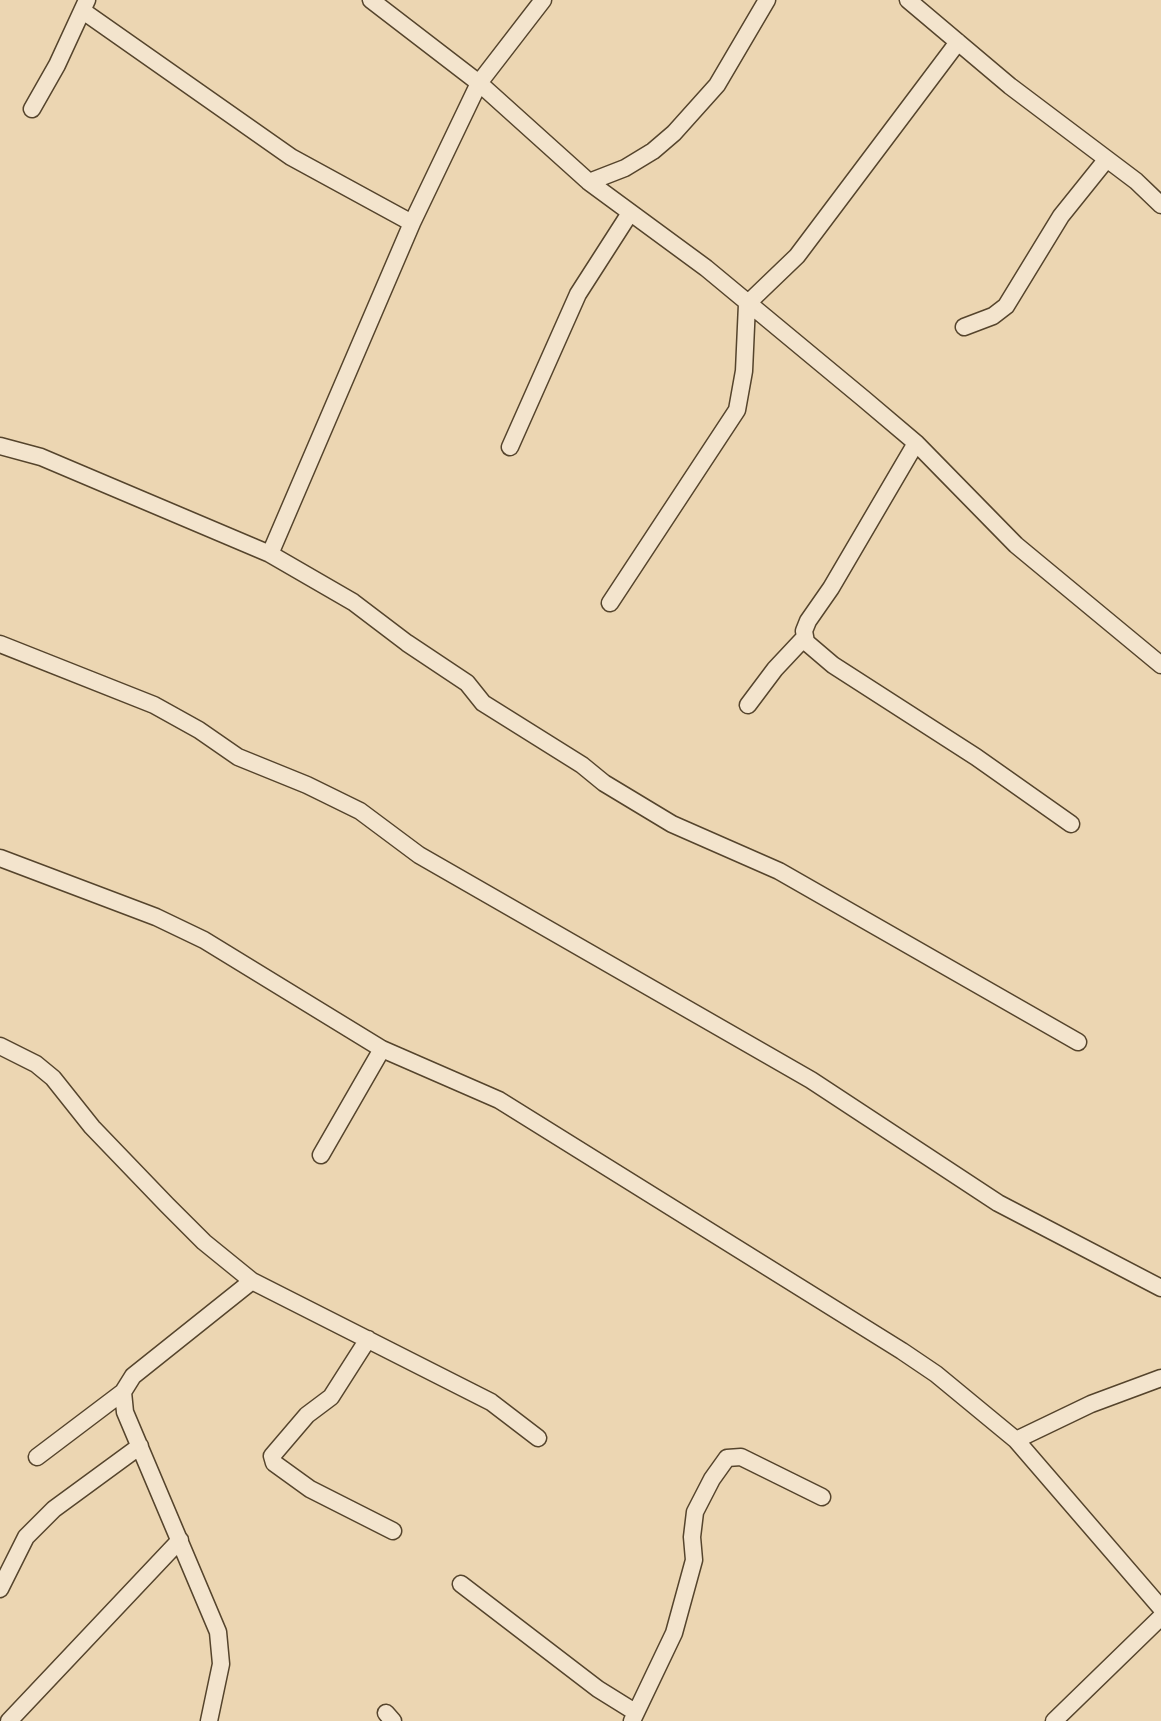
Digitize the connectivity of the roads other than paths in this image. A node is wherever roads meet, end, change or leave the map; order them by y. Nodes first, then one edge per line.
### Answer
1 (371, 0) edge
2 (543, 0) edge
3 (767, 0) edge
4 (908, 0) edge
5 (85, 6) edge
6 (958, 42) junction
7 (479, 83) junction
8 (32, 109) dead end
9 (1106, 160) junction
10 (589, 182) junction
11 (1161, 205) edge
12 (630, 213) junction
13 (412, 223) junction
14 (747, 304) junction
15 (964, 327) dead end
16 (916, 443) junction
17 (0, 446) edge
18 (510, 447) dead end
19 (270, 554) junction
20 (610, 603) dead end
21 (806, 637) junction
22 (0, 644) edge
23 (1161, 665) edge
24 (748, 705) dead end
25 (1071, 824) dead end
26 (0, 858) edge
27 (1078, 1042) dead end
28 (0, 1046) edge
29 (382, 1049) junction
30 (321, 1155) dead end
31 (252, 1281) junction
32 (1161, 1288) edge
33 (368, 1339) junction
34 (1161, 1378) edge
35 (123, 1392) junction
36 (538, 1438) dead end
37 (1016, 1440) junction
38 (140, 1446) junction
39 (38, 1457) dead end
40 (822, 1497) dead end
41 (393, 1531) dead end
42 (180, 1540) junction
43 (461, 1584) dead end
44 (0, 1589) edge
45 (1161, 1608) edge
46 (1161, 1617) edge
47 (633, 1717) edge
48 (9, 1721) edge
49 (209, 1721) edge
50 (1054, 1721) edge

1 - 7 street
2 - 7 street
3 - 10 street
4 - 6 street
5 - 8 street
5 - 13 street
6 - 9 street
6 - 14 street
7 - 10 street
7 - 13 street
9 - 11 street
9 - 15 street
10 - 12 street
12 - 14 street
12 - 18 street
13 - 19 street
14 - 16 street
14 - 20 street
16 - 21 street
16 - 23 street
17 - 19 street
19 - 27 street
21 - 24 street
21 - 25 street
22 - 32 street
26 - 29 street
28 - 31 street
29 - 30 street
29 - 37 street
31 - 33 street
31 - 35 street
33 - 36 street
33 - 41 street
34 - 37 street
35 - 38 street
35 - 39 street
37 - 45 street
38 - 42 street
38 - 44 street
40 - 47 street
42 - 48 street
42 - 49 street
43 - 47 street
46 - 50 street

